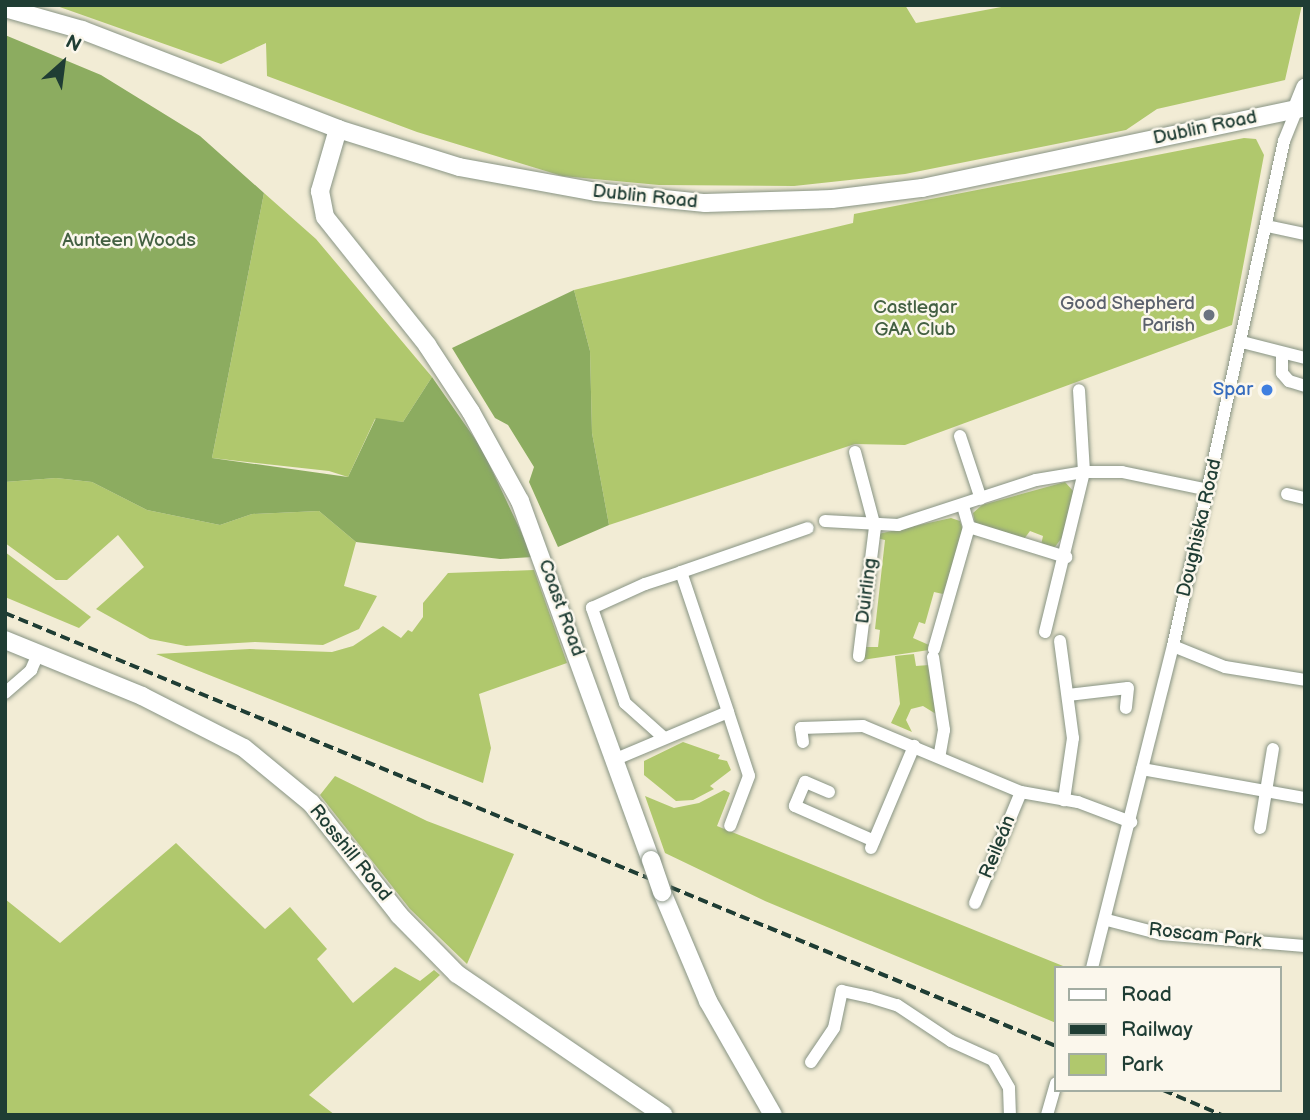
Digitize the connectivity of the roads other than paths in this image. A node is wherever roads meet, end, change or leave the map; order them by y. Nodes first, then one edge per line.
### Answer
1 (5, 8) edge
2 (1305, 88) edge
3 (1301, 108) edge
4 (338, 129) junction
5 (1267, 226) junction
6 (1305, 234) edge
7 (1242, 342) junction
8 (1282, 353) junction
9 (1305, 358) edge
10 (1305, 386) edge
11 (1079, 390) dead end
12 (960, 436) dead end
13 (855, 452) dead end
14 (1084, 472) junction
15 (1208, 490) junction
16 (1287, 494) dead end
17 (1305, 498) edge
18 (981, 499) junction
19 (963, 506) junction
20 (825, 522) dead end
21 (875, 527) junction
22 (969, 527) junction
23 (808, 528) dead end
24 (1066, 557) junction
25 (681, 572) junction
26 (1045, 632) dead end
27 (5, 639) edge
28 (1060, 641) dead end
29 (1173, 646) junction
30 (38, 654) junction
31 (859, 656) dead end
32 (1305, 680) edge
33 (5, 693) edge
34 (1068, 695) junction
35 (1126, 708) dead end
36 (728, 712) junction
37 (663, 737) junction
38 (803, 742) dead end
39 (914, 746) junction
40 (1273, 750) dead end
41 (939, 757) junction
42 (616, 759) junction
43 (1142, 769) junction
44 (1264, 791) junction
45 (830, 792) dead end
46 (1021, 792) junction
47 (1305, 798) edge
48 (1064, 800) junction
49 (1131, 822) junction
50 (730, 826) dead end
51 (1260, 828) dead end
52 (975, 903) dead end
53 (1107, 920) junction
54 (1305, 946) edge
55 (1093, 966) edge
56 (811, 1062) dead end
57 (1054, 1090) edge
58 (664, 1115) edge
59 (773, 1115) edge
60 (1010, 1115) edge
61 (1047, 1115) edge

1 - 4 main road, Dublin Road
2 - 3 main road, Doughiska Road
3 - 4 main road, Dublin Road
3 - 5 street, Doughiska Road
4 - 42 main road, Coast Road
5 - 6 street
5 - 7 street, Doughiska Road
7 - 8 street
7 - 15 street, Doughiska Road
8 - 9 street
8 - 10 street
11 - 14 street
12 - 18 street
13 - 21 street, Duirling
14 - 15 street
14 - 18 street
14 - 24 street
15 - 29 street, Doughiska Road
16 - 17 street
18 - 19 street
19 - 21 street
19 - 22 street
20 - 21 street
21 - 31 street, Duirling
22 - 24 street
22 - 41 street
23 - 25 street
24 - 26 street
25 - 36 street
25 - 37 street
27 - 30 main road, Rosshill Road
28 - 34 street
29 - 32 street
29 - 43 street, Doughiska Road
30 - 33 street
30 - 58 main road, Rosshill Road
34 - 35 street
34 - 48 street
36 - 37 street
36 - 50 street
37 - 42 street
38 - 39 street, Reileán
39 - 41 street, Reileán
39 - 45 street
40 - 44 street
41 - 46 street, Reileán
42 - 59 main road, Coast Road, bridge
43 - 44 street
43 - 49 street, Doughiska Road
44 - 47 street
44 - 51 street
46 - 48 street, Reileán
46 - 52 street, Reileán
48 - 49 street, Reileán
49 - 53 street, Doughiska Road
53 - 54 street, Roscam Park
53 - 55 street, Doughiska Road
56 - 60 street
57 - 61 street

